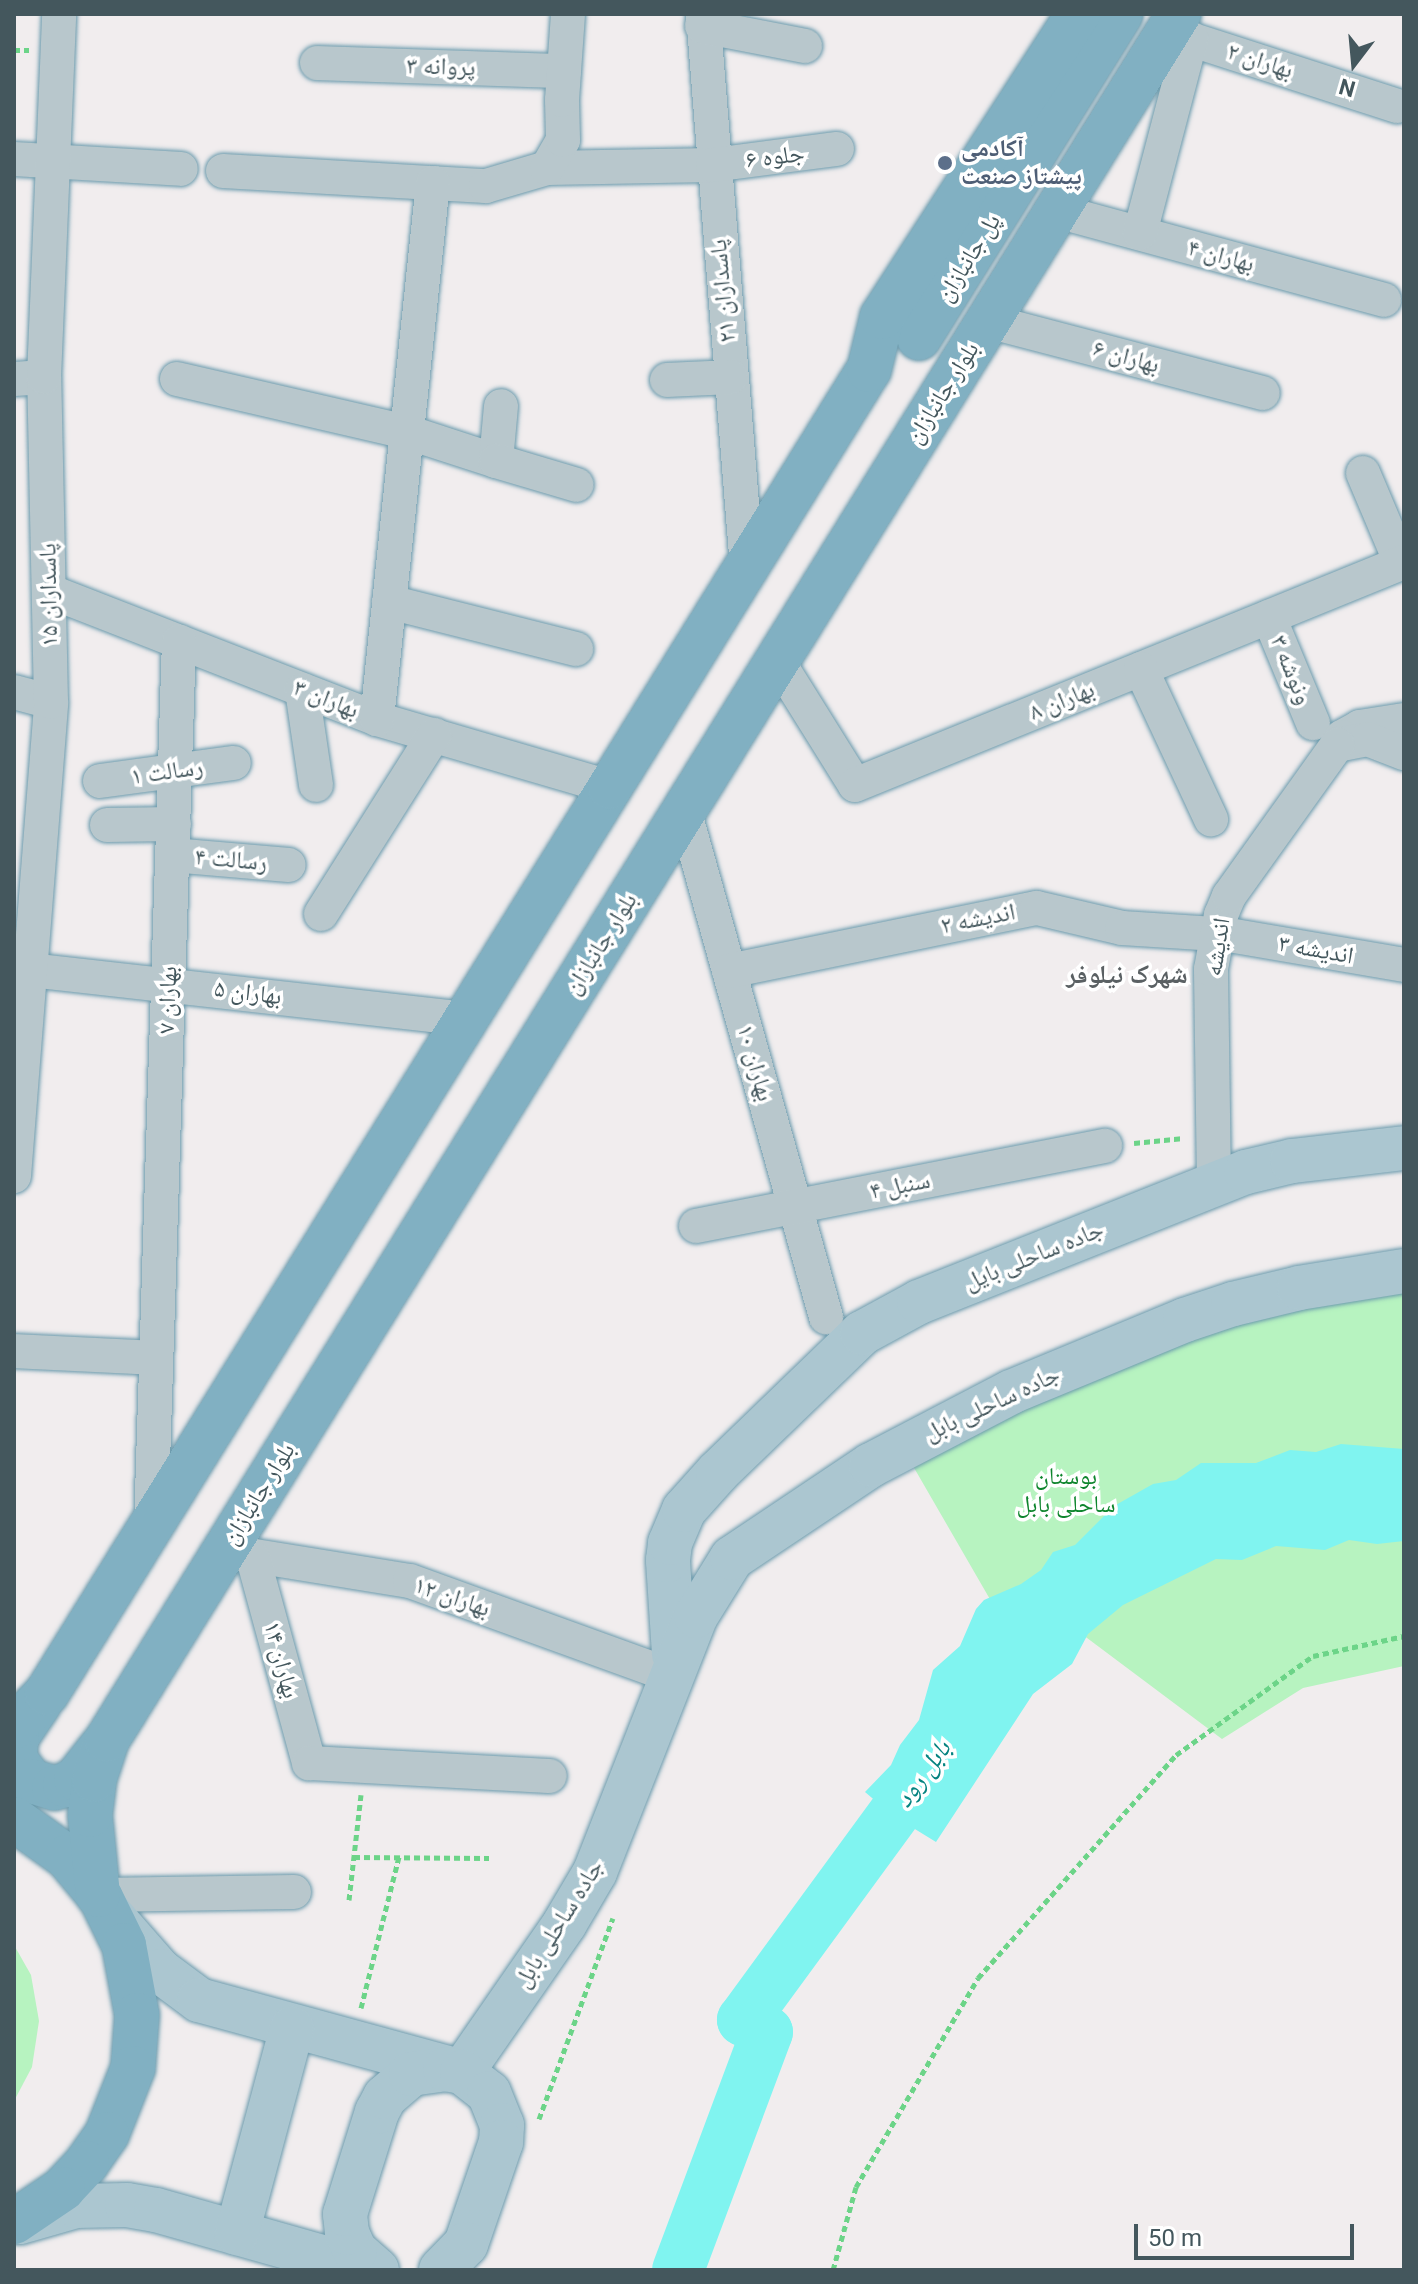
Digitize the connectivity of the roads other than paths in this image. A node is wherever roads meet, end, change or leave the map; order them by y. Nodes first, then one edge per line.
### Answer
1 (59, 14) edge
2 (568, 14) edge
3 (1078, 14) edge
4 (1121, 14) edge
5 (703, 20) edge
6 (1179, 28) edge
7 (805, 46) dead end
8 (317, 63) dead end
9 (564, 71) junction
10 (1397, 106) dead end
11 (837, 149) dead end
12 (14, 159) edge
13 (53, 162) junction
14 (713, 165) junction
15 (547, 168) junction
16 (181, 169) dead end
17 (223, 171) dead end
18 (433, 183) junction
19 (1057, 211) junction
20 (1140, 233) junction
21 (1384, 300) dead end
22 (988, 321) junction
23 (919, 338) joint
24 (869, 370) junction
25 (731, 377) junction
26 (29, 378) edge
27 (177, 379) dead end
28 (667, 380) dead end
29 (1263, 393) dead end
30 (501, 406) dead end
31 (407, 432) junction
32 (496, 461) junction
33 (1363, 473) dead end
34 (577, 485) dead end
35 (1403, 563) edge
36 (747, 567) junction
37 (49, 591) junction
38 (389, 602) junction
39 (1269, 617) junction
40 (179, 641) junction
41 (576, 649) dead end
42 (777, 660) junction
43 (1141, 669) junction
44 (302, 690) junction
45 (14, 692) edge
46 (51, 702) junction
47 (377, 719) junction
48 (1325, 734) junction
49 (434, 735) junction
50 (1393, 736) edge
51 (234, 763) dead end
52 (175, 771) junction
53 (100, 781) dead end
54 (316, 785) dead end
55 (610, 787) junction
56 (684, 810) junction
57 (1211, 819) dead end
58 (107, 825) dead end
59 (173, 840) junction
60 (289, 865) dead end
61 (321, 914) dead end
62 (24, 917) edge
63 (1223, 934) junction
64 (1404, 965) edge
65 (30, 970) junction
66 (729, 971) junction
67 (168, 983) junction
68 (466, 1019) junction
69 (18, 1069) edge
70 (1105, 1146) road end
71 (1404, 1148) edge
72 (14, 1176) edge
73 (1214, 1185) junction
74 (795, 1207) junction
75 (696, 1226) dead end
76 (1404, 1271) edge
77 (826, 1317) dead end
78 (14, 1351) edge
79 (156, 1358) junction
80 (718, 1472) joint
81 (151, 1526) junction
82 (238, 1555) junction
83 (672, 1676) junction
84 (47, 1693) junction
85 (14, 1727) edge
86 (107, 1740) junction
87 (550, 1776) dead end
88 (14, 1819) edge
89 (294, 1892) dead end
90 (104, 1904) junction
91 (292, 2028) junction
92 (462, 2072) junction
93 (14, 2223) edge
94 (237, 2233) junction
95 (368, 2270) edge
96 (377, 2270) edge
97 (441, 2270) edge

1 - 13 street, پاسداران ۱۵
2 - 9 street
3 - 24 highway, بلوار جانبازان
4 - 23 highway, پل جانبازان
5 - 7 street
5 - 14 street, پاسداران ۲۱
6 - 10 street, بهاران ۲
6 - 19 highway, بلوار جانبازان
6 - 20 street
8 - 9 street, پروانه ۳
9 - 15 street
11 - 14 street, جلوه ۶
12 - 13 street
13 - 16 street
13 - 26 street, پاسداران ۱۵
14 - 15 street, جلوه ۶
14 - 25 street, پاسداران ۲۱
15 - 18 street, جلوه ۶
17 - 18 street, جلوه ۶
18 - 31 street
19 - 20 street, بهاران ۴
19 - 22 highway, بلوار جانبازان
20 - 21 street, بهاران ۴
22 - 29 street, بهاران ۶
22 - 42 highway, بلوار جانبازان
23 - 24 main road, بلوار جانبازان
24 - 36 highway, بلوار جانبازان
25 - 28 street
25 - 36 street, پاسداران ۲۱
26 - 37 street, پاسداران ۱۵
27 - 31 street
30 - 32 street
31 - 32 street
31 - 38 street
32 - 34 street
33 - 35 street
35 - 39 street, بهاران ۸
36 - 55 highway, بلوار جانبازان
37 - 40 street, بهاران ۳
37 - 46 street, پاسداران ۱۵
38 - 41 street
38 - 47 street
39 - 43 street, بهاران ۸
39 - 48 street, ونوشه ۳
40 - 44 street, بهاران ۳
40 - 52 street, بهاران ۷
42 - 43 street, بهاران ۸
42 - 56 highway, بلوار جانبازان
43 - 57 street
44 - 47 street, بهاران ۳
44 - 54 street
45 - 46 street
46 - 62 street, پاسداران ۱۵
47 - 49 street, بهاران ۳
48 - 50 street
48 - 63 street, اندیشه
49 - 55 street, بهاران ۳
49 - 61 street
51 - 52 street, رسالت ۱
52 - 53 street, رسالت ۱
52 - 59 street, بهاران ۷
55 - 68 highway, بلوار جانبازان
56 - 66 street, بهاران ۱۰
56 - 82 highway, بلوار جانبازان
58 - 59 street, رسالت ۴
59 - 60 street, رسالت ۴
59 - 67 street, بهاران ۷
62 - 65 street, پاسداران ۱۵
63 - 64 street, اندیشه ۳
63 - 66 street, اندیشه ۲
63 - 73 street, اندیشه
65 - 67 street, بهاران ۵
65 - 69 street, پاسداران ۱۵
66 - 74 street, بهاران ۱۰
67 - 68 street, بهاران ۵
67 - 79 street, بهاران ۷
68 - 81 highway, بلوار جانبازان
69 - 72 street, پاسداران ۱۵
70 - 74 street, سنبل ۴
71 - 73 main road, جاده ساحلی بایل
73 - 80 main road, جاده ساحلی بایل
74 - 75 street, سنبل ۴
74 - 77 street, بهاران ۱۰
76 - 83 main road, جاده ساحلی بابل
78 - 79 street
79 - 81 street, بهاران ۷
80 - 83 main road, جاده ساحلی بابل
81 - 84 highway, بلوار جانبازان
82 - 83 street, بهاران ۱۲
82 - 86 highway, بلوار جانبازان
82 - 87 street, بهاران ۱۴
83 - 92 main road, جاده ساحلی بابل
84 - 85 highway, بلوار جانبازان
84 - 86 highway
86 - 90 highway, بلوار جانبازان
88 - 90 highway
89 - 90 street
90 - 91 main road
90 - 93 highway
91 - 92 main road
91 - 94 main road
92 - 96 main road
92 - 97 main road
93 - 94 main road
94 - 95 main road

